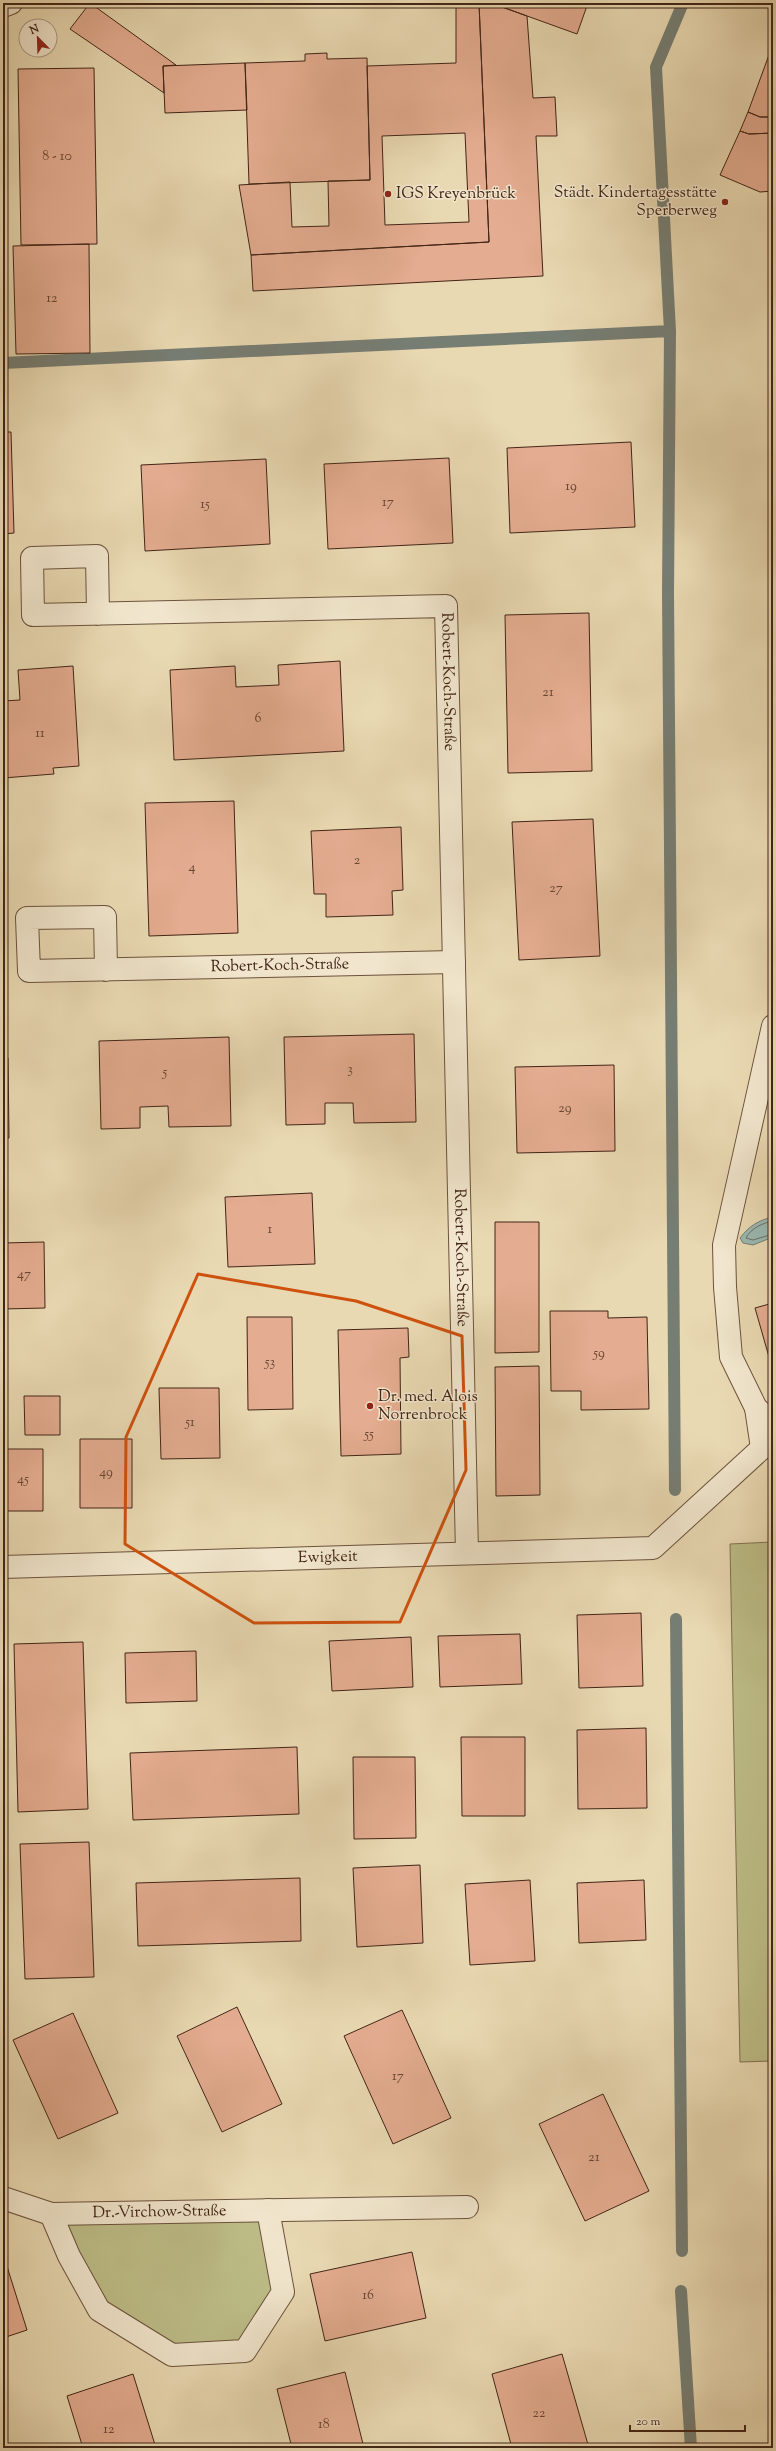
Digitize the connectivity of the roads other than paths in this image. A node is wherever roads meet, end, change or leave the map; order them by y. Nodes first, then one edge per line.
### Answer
1 (11, 3) edge
2 (3, 6) edge
3 (98, 614) dead end
4 (454, 962) junction
5 (106, 970) dead end
6 (773, 1026) edge
7 (756, 1408) junction
8 (773, 1423) edge
9 (768, 1446) edge
10 (467, 1552) junction
11 (3, 1567) edge
12 (3, 2198) edge
13 (466, 2207) dead end
14 (268, 2210) junction
15 (51, 2214) junction

1 - 2 street
3 - 4 street, Robert-Koch-Straße
4 - 5 street, Robert-Koch-Straße
4 - 10 street, Robert-Koch-Straße
6 - 7 street
7 - 8 street
7 - 9 street
9 - 10 street, Ewigkeit
10 - 11 street, Ewigkeit
12 - 15 street, Dr.-Virchow-Straße
13 - 14 street, Dr.-Virchow-Straße
14 - 15 street, Dr.-Virchow-Straße
14 - 15 street

